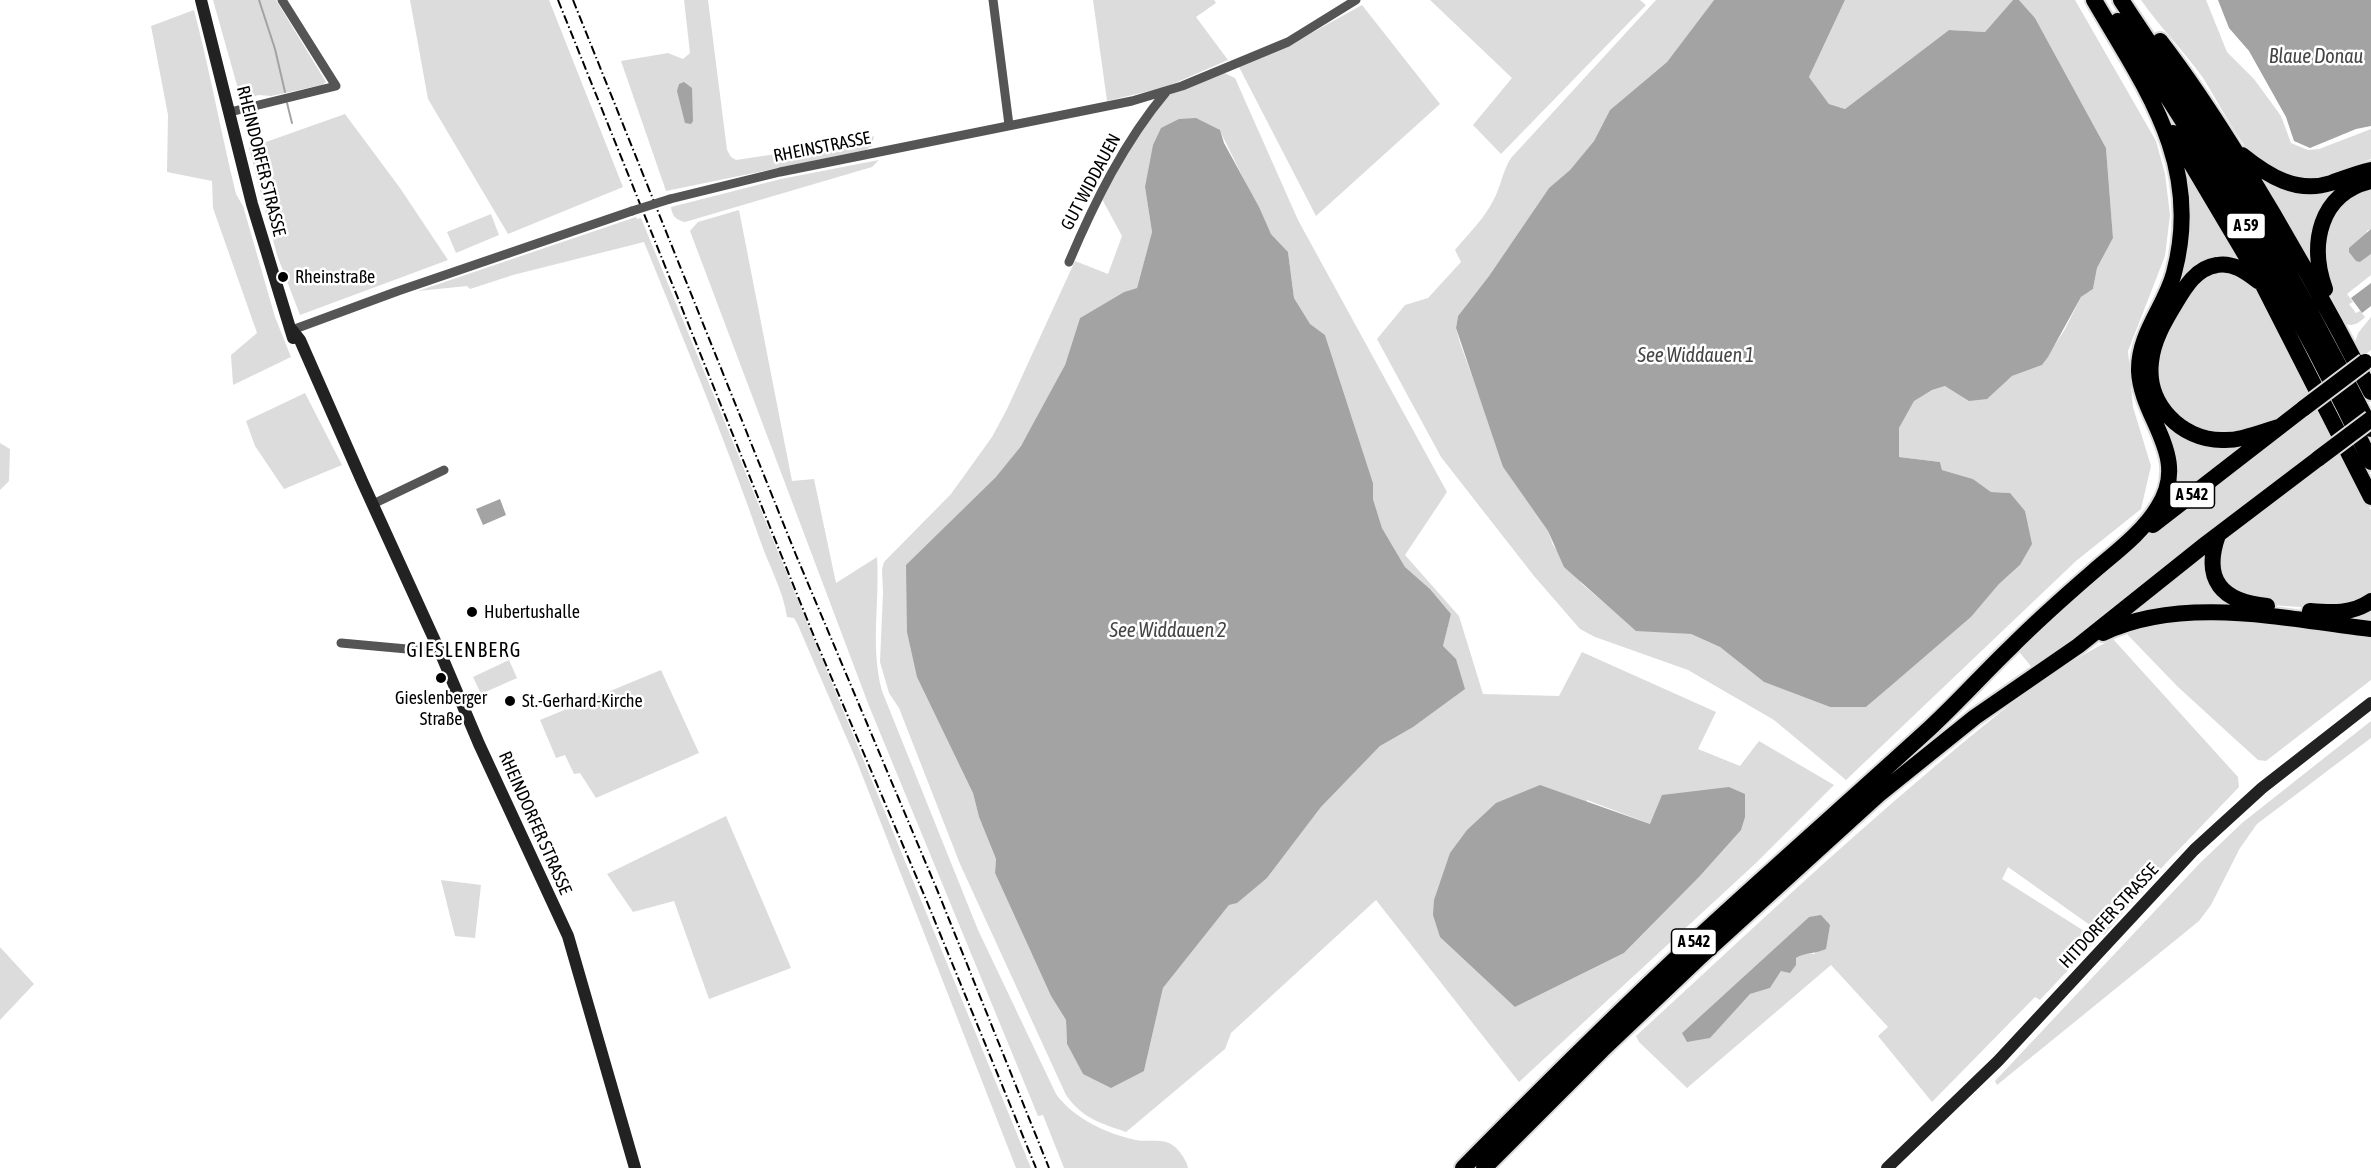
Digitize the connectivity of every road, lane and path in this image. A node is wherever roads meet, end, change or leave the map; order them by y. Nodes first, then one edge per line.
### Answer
1 (201, 0) edge
2 (282, 0) edge
3 (993, 0) edge
4 (1356, 0) edge
5 (2094, 0) edge
6 (2104, 0) edge
7 (2121, 0) edge
8 (2130, 0) edge
9 (1166, 92) junction
10 (2151, 100) junction
11 (1132, 101) junction
12 (230, 112) junction
13 (1145, 118) junction
14 (1009, 125) junction
15 (2232, 147) junction
16 (2371, 170) edge
17 (2371, 181) edge
18 (1069, 262) dead end
19 (2262, 283) junction
20 (2338, 327) junction
21 (292, 330) junction
22 (2368, 360) edge
23 (2371, 392) edge
24 (2371, 419) edge
25 (2279, 427) junction
26 (2371, 429) edge
27 (2371, 462) edge
28 (444, 470) dead end
29 (2371, 497) edge
30 (372, 504) junction
31 (2218, 535) junction
32 (2104, 562) junction
33 (2371, 601) edge
34 (2371, 629) edge
35 (341, 643) dead end
36 (2078, 646) junction
37 (440, 652) junction
38 (2371, 703) edge
39 (634, 1168) edge
40 (1463, 1168) edge
41 (1484, 1168) edge
42 (1887, 1168) edge

1 - 12 main road, RHEINDORFER STRASSE
2 - 12 street
3 - 14 street
4 - 9 street, RHEINSTRASSE
5 - 10 highway
6 - 27 highway, A 59
7 - 26 highway, A 59
8 - 15 highway
9 - 11 street, RHEINSTRASSE
9 - 13 street, GUT WIDDAUEN
10 - 19 highway
10 - 32 highway
11 - 13 street
11 - 14 street, RHEINSTRASSE
12 - 21 main road, RHEINDORFER STRASSE
13 - 18 street, GUT WIDDAUEN
14 - 21 street, RHEINSTRASSE, bridge
15 - 16 highway
15 - 20 highway
17 - 20 highway
19 - 25 highway
19 - 29 highway
20 - 23 highway
21 - 30 main road, RHEINDORFER STRASSE
22 - 25 highway, A 542, bridge
24 - 31 highway, A 542, bridge
25 - 32 highway, A 542
28 - 30 street
30 - 37 main road, RHEINDORFER STRASSE
31 - 33 highway
31 - 36 highway, A 542
32 - 40 highway, A 542
34 - 36 highway
35 - 37 street
36 - 41 highway, A 542
37 - 39 main road, RHEINDORFER STRASSE
38 - 42 main road, HITDORFER STRASSE

